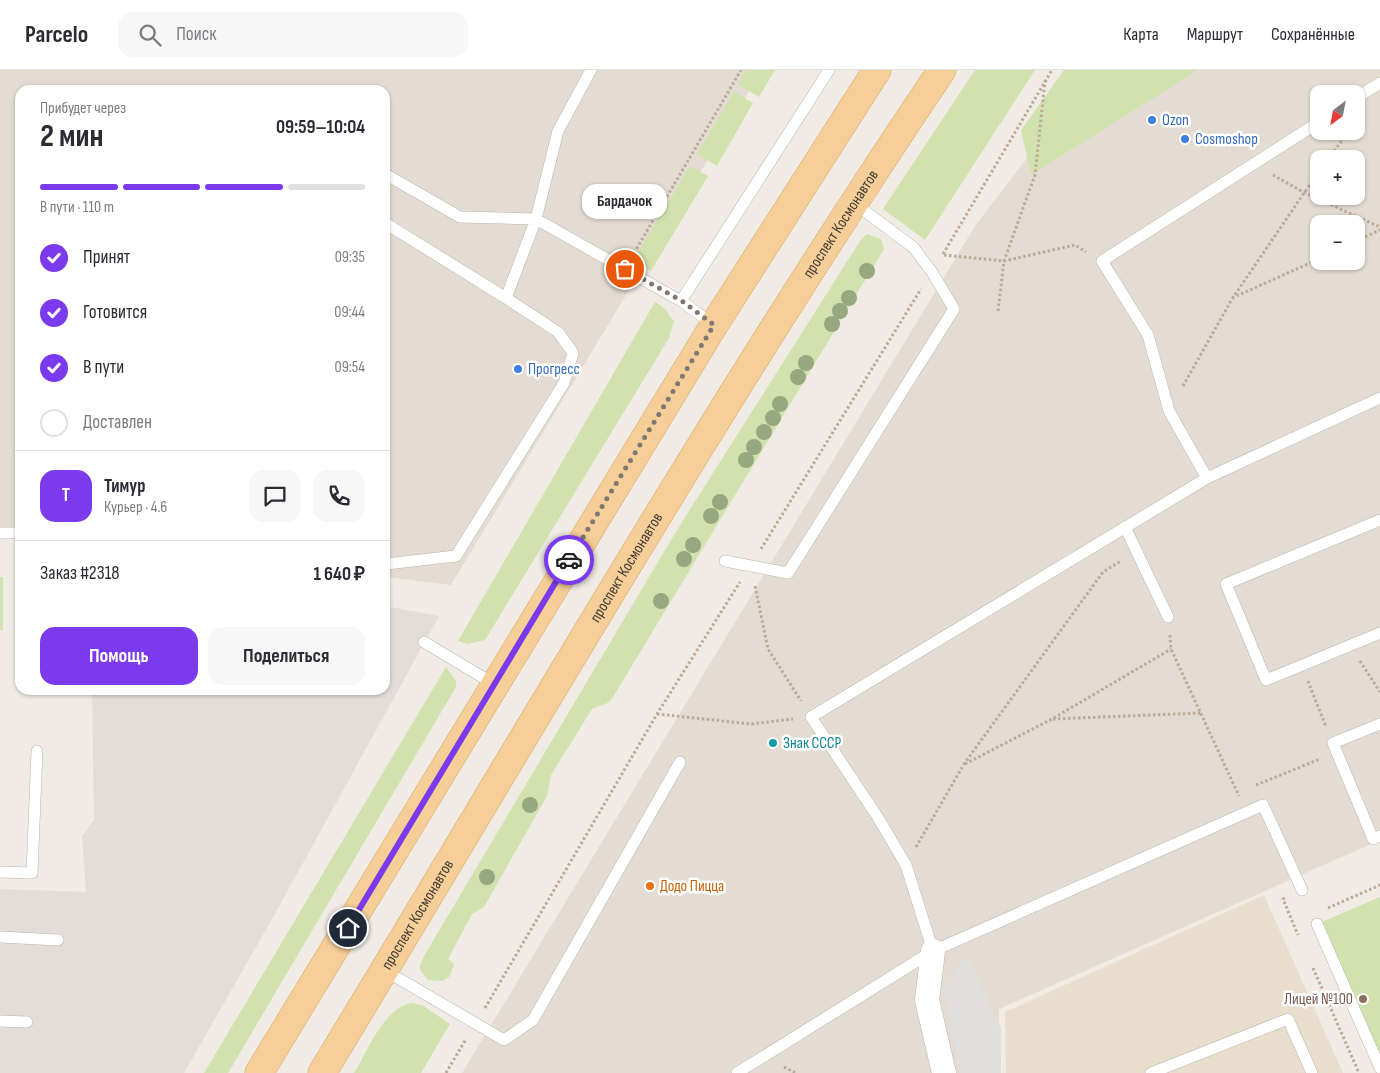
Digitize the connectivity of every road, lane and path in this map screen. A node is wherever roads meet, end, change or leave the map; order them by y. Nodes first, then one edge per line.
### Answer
1 (591, 70) edge
2 (741, 70) edge
3 (829, 70) edge
4 (877, 70) edge
5 (942, 70) edge
6 (1046, 78) dead end
7 (1380, 83) edge
8 (1365, 92) edge
9 (1310, 128) edge
10 (1254, 164) junction
11 (390, 177) edge
12 (1310, 182) edge
13 (1302, 192) junction
14 (853, 202) junction
15 (536, 219) junction
16 (390, 226) edge
17 (1380, 229) edge
18 (1365, 236) edge
19 (942, 254) dead end
20 (1004, 261) junction
21 (1102, 261) junction
22 (1310, 262) edge
23 (625, 269) junction
24 (506, 298) junction
25 (1232, 299) junction
26 (682, 301) junction
27 (998, 311) dead end
28 (714, 325) junction
29 (1380, 398) edge
30 (1169, 411) junction
31 (1207, 478) junction
32 (1380, 520) edge
33 (1125, 527) junction
34 (0, 533) edge
35 (15, 533) edge
36 (1137, 552) junction
37 (726, 561) dead end
38 (390, 564) edge
39 (750, 566) junction
40 (1168, 617) joint
41 (1380, 632) edge
42 (424, 642) dead end
43 (1349, 645) junction
44 (1171, 649) junction
45 (1301, 665) junction
46 (494, 684) junction
47 (1380, 692) edge
48 (1201, 713) junction
49 (657, 714) dead end
50 (811, 717) junction
51 (1052, 719) junction
52 (1380, 724) edge
53 (1335, 748) junction
54 (37, 751) dead end
55 (680, 762) dead end
56 (964, 764) junction
57 (1253, 787) dead end
58 (1245, 790) dead end
59 (1238, 793) junction
60 (1246, 811) junction
61 (1380, 836) edge
62 (906, 865) junction
63 (0, 872) edge
64 (1380, 885) edge
65 (1302, 890) dead end
66 (1283, 899) dead end
67 (1321, 911) dead end
68 (1317, 924) dead end
69 (1299, 936) dead end
70 (0, 937) edge
71 (58, 940) dead end
72 (933, 951) junction
73 (1311, 963) dead end
74 (384, 970) junction
75 (0, 1021) edge
76 (27, 1022) dead end
77 (1380, 1068) edge
78 (259, 1073) edge
79 (322, 1073) edge
80 (737, 1073) edge
81 (944, 1073) edge
82 (1151, 1073) edge
83 (1312, 1073) edge
84 (1358, 1073) edge

1 - 15 lane
2 - 23 path
3 - 26 lane
4 - 28 main road
5 - 14 main road, проспект Космонавтов
6 - 20 path
7 - 8 lane
9 - 10 lane
10 - 13 path
10 - 21 lane
11 - 15 lane
12 - 13 path
13 - 17 path
13 - 25 path
14 - 39 lane
14 - 74 main road, проспект Космонавтов
15 - 23 lane
15 - 24 lane
16 - 24 lane
17 - 18 path
19 - 20 path
20 - 21 path
20 - 27 path
21 - 30 lane
22 - 25 path
23 - 26 lane
24 - 38 lane
25 - 30 path
26 - 28 lane
28 - 46 main road
29 - 31 lane
30 - 31 lane
31 - 33 lane
32 - 45 lane
33 - 36 lane
33 - 50 lane
34 - 35 lane
36 - 40 lane
36 - 56 path
37 - 39 lane
39 - 50 path
40 - 44 path
41 - 43 lane
42 - 46 lane
43 - 45 lane
43 - 47 path
44 - 48 path
44 - 51 path
45 - 53 path
46 - 78 main road
48 - 51 path
48 - 59 path
49 - 50 path
50 - 62 lane
51 - 56 path
52 - 53 lane
53 - 57 path
53 - 61 lane
54 - 63 lane
55 - 74 lane
56 - 62 path
58 - 59 path
59 - 60 path
60 - 65 lane
60 - 72 lane
62 - 72 lane
64 - 67 path
66 - 69 path
68 - 77 lane
70 - 71 lane
72 - 80 lane
72 - 81 street
73 - 84 path
74 - 79 main road, проспект Космонавтов
75 - 76 lane
82 - 83 lane

